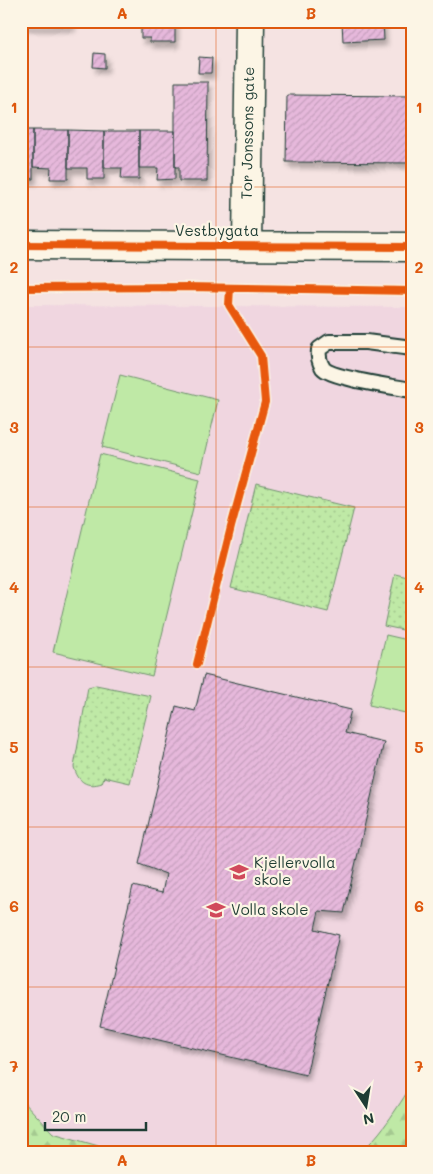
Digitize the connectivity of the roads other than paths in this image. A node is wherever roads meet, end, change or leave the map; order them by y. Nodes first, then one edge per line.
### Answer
1 (250, 21) edge
2 (21, 245) edge
3 (247, 245) junction
4 (412, 247) edge
5 (412, 348) edge
6 (412, 390) edge

1 - 3 street, Tor Jonssons gate
2 - 3 street, Vestbygata
3 - 4 street, Vestbygata
5 - 6 lane

